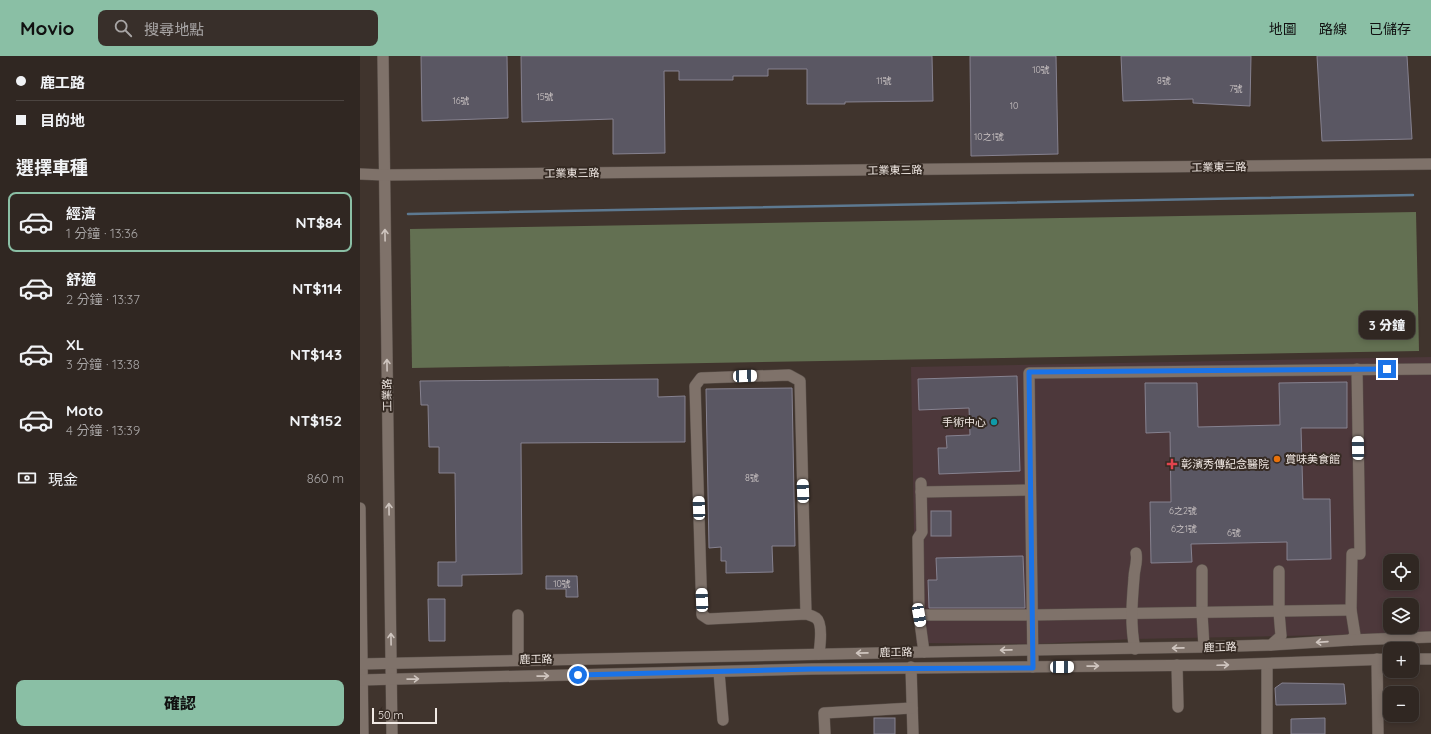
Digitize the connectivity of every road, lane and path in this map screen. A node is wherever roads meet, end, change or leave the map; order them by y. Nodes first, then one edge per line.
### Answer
1 (383, 56) edge
2 (1431, 164) edge
3 (360, 174) edge
4 (384, 175) junction
5 (1431, 368) edge
6 (1357, 369) junction
7 (1030, 490) junction
8 (360, 508) edge
9 (1136, 554) dead end
10 (1202, 570) dead end
11 (1279, 570) dead end
12 (1351, 610) junction
13 (1279, 612) junction
14 (1202, 613) junction
15 (806, 614) junction
16 (1131, 614) junction
17 (518, 615) dead end
18 (919, 615) junction
19 (1032, 615) junction
20 (1431, 637) edge
21 (1351, 640) junction
22 (1271, 645) junction
23 (1204, 647) junction
24 (1135, 649) junction
25 (1034, 650) junction
26 (924, 652) junction
27 (819, 654) junction
28 (1377, 659) junction
29 (1383, 659) edge
30 (1419, 659) edge
31 (1431, 659) edge
32 (518, 660) junction
33 (361, 664) edge
34 (391, 664) junction
35 (1267, 664) junction
36 (1177, 665) junction
37 (911, 668) junction
38 (1033, 668) junction
39 (719, 672) junction
40 (391, 679) junction
41 (361, 680) edge
42 (1178, 707) dead end
43 (912, 708) junction
44 (723, 720) dead end
45 (363, 734) edge
46 (392, 734) edge
47 (825, 734) edge
48 (913, 734) edge
49 (1267, 734) edge
50 (1378, 734) edge

1 - 4 street, 工業路
2 - 4 street, 工業東三路
3 - 4 street, 工業東三路
34 -> 4 street, 工業路
5 - 6 street
6 - 7 street
6 - 12 street
7 - 18 street
7 - 19 street
8 - 33 street
9 - 16 street
10 - 14 street
11 - 13 street
12 - 13 street
12 - 21 street
13 - 14 street
13 - 22 street
14 - 16 street
14 - 23 street
15 - 15 street
15 - 27 street
16 - 19 street
16 - 24 street
17 - 32 street
18 - 19 street
18 - 26 street
19 - 25 street
20 - 21 street, 鹿工路
21 -> 22 street, 鹿工路
22 - 23 street, 鹿工路
23 -> 24 street, 鹿工路
24 - 25 street, 鹿工路
25 -> 26 street, 鹿工路
25 - 38 street
26 -> 27 street, 鹿工路
27 - 32 street, 鹿工路
28 - 29 street, 鹿工路
28 - 35 street, 鹿工路
28 - 50 street
30 - 31 street
32 - 34 street, 鹿工路
33 - 34 street, 鹿工路
33 - 41 street
34 - 40 street, 工業路
36 -> 35 street, 鹿工路
35 - 49 street
38 -> 36 street, 鹿工路
36 - 42 street
37 - 38 street, 鹿工路
37 - 39 street, 鹿工路
37 - 43 street
40 -> 39 street, 鹿工路
39 - 44 street
40 - 41 street, 鹿工路
40 - 46 street, 工業路
41 - 45 street
43 - 47 street
43 - 48 street

